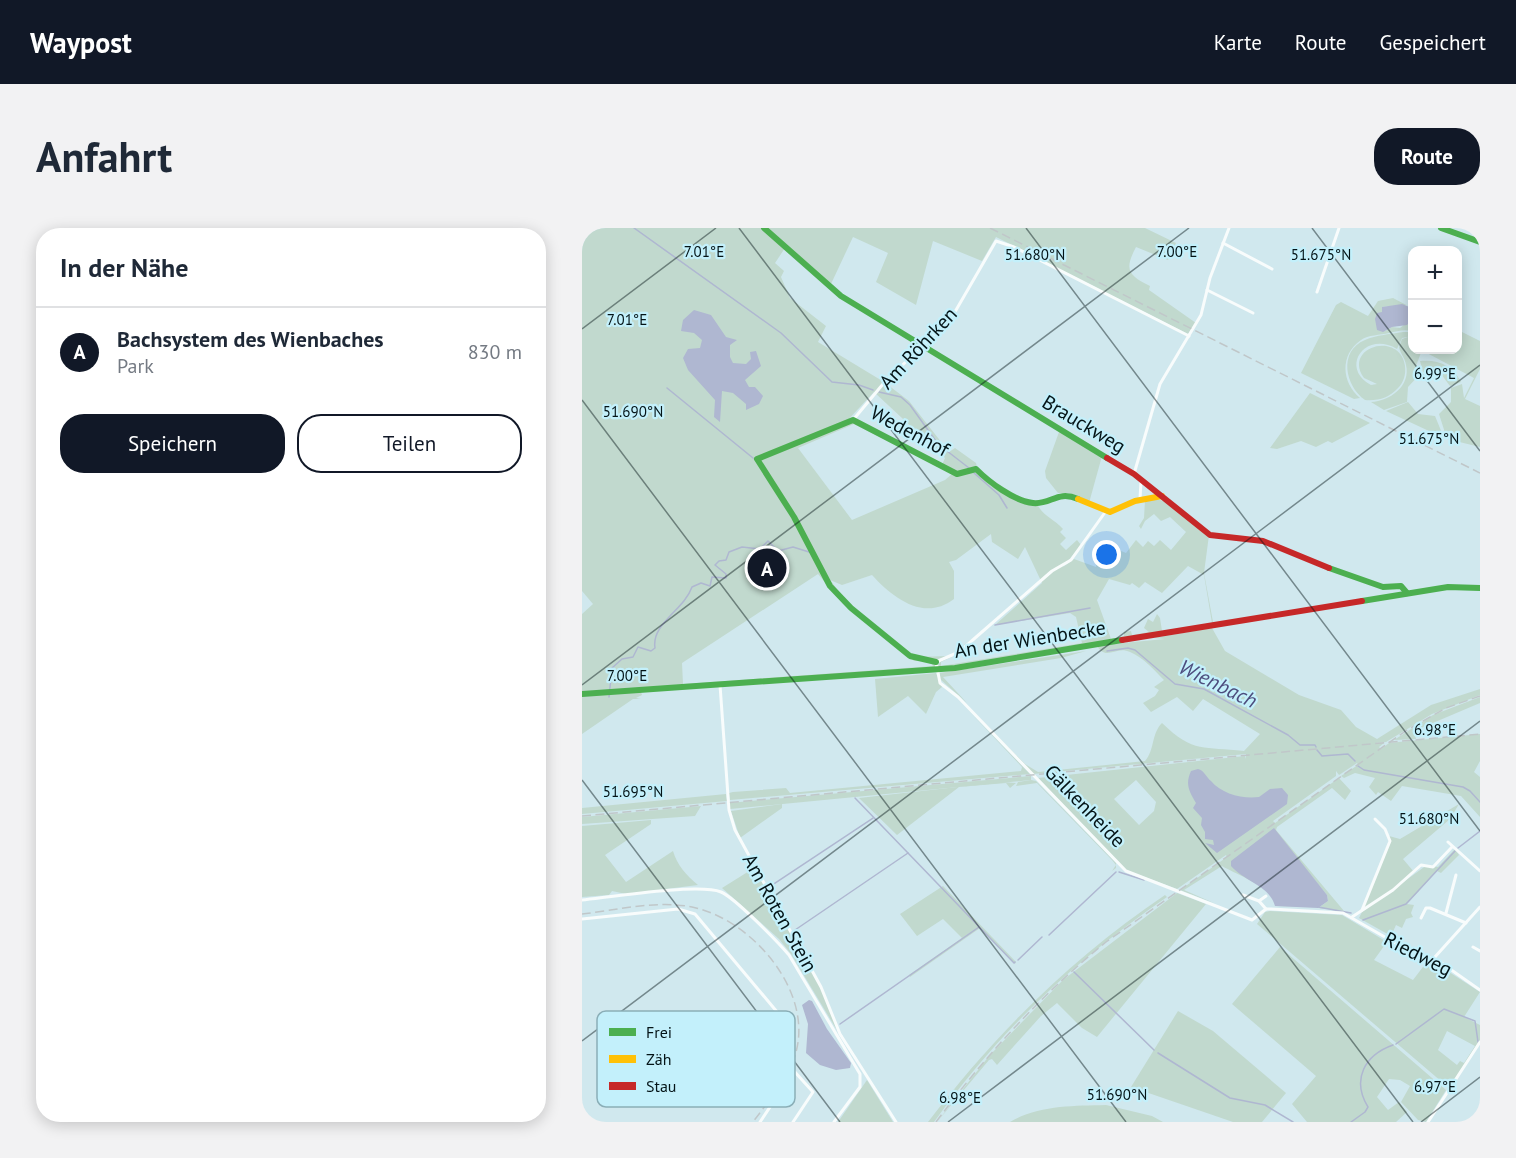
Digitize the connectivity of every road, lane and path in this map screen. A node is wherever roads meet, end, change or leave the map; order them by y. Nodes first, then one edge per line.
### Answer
1 (764, 228) edge
2 (1229, 228) edge
3 (1339, 228) edge
4 (1441, 228) edge
5 (1480, 242) edge
6 (1223, 243) junction
7 (1272, 269) dead end
8 (1206, 290) junction
9 (1317, 292) dead end
10 (1253, 313) dead end
11 (1190, 336) junction
12 (925, 346) junction
13 (853, 420) junction
14 (1134, 474) junction
15 (1141, 479) junction
16 (1163, 496) junction
17 (1140, 499) junction
18 (1106, 511) junction
19 (1480, 588) edge
20 (1407, 593) junction
21 (936, 662) junction
22 (937, 670) junction
23 (720, 685) junction
24 (582, 694) edge
25 (1375, 819) dead end
26 (1448, 843) dead end
27 (1452, 847) junction
28 (1480, 871) edge
29 (1456, 875) dead end
30 (1243, 895) dead end
31 (1266, 896) dead end
32 (582, 900) edge
33 (1259, 901) junction
34 (1480, 907) edge
35 (1266, 909) junction
36 (1359, 913) junction
37 (1446, 913) junction
38 (1421, 918) dead end
39 (582, 919) edge
40 (1354, 919) junction
41 (1466, 923) junction
42 (1473, 947) dead end
43 (1480, 951) edge
44 (1434, 958) junction
45 (1479, 987) edge
46 (776, 1011) edge
47 (1480, 1042) edge
48 (795, 1072) edge
49 (795, 1079) edge
50 (800, 1079) junction
51 (771, 1107) edge
52 (760, 1122) edge
53 (793, 1122) edge
54 (834, 1122) edge
55 (896, 1122) edge
56 (1428, 1122) edge

1 - 12 street, Brauckweg
2 - 6 street
3 - 9 street
4 - 5 street
6 - 7 street
6 - 8 street
8 - 10 street
8 - 11 street
11 - 12 street, Am Röhrken
11 - 14 street
12 - 13 street, Am Röhrken
12 - 14 street, Brauckweg
13 - 18 street, Wedenhof
13 - 21 street, Wedenhof
14 - 15 street, Brauckweg
15 - 16 street, Brauckweg
15 - 17 street
16 - 17 street
16 - 20 street, Brauckweg
17 - 18 street
18 - 21 street
19 - 20 street, An der Wienbecke
20 - 22 street, An der Wienbecke
21 - 22 street, Gälkenheide
22 - 23 street, An der Wienbecke
22 - 35 street, Gälkenheide
23 - 24 street, An der Wienbecke
23 - 55 street, Am Roten Stein
25 - 36 street
26 - 27 street
27 - 28 street
27 - 36 street, Riedweg
29 - 37 street
30 - 33 street
31 - 33 street
32 - 54 street
33 - 35 street
34 - 41 street
35 - 40 street, Riedweg
36 - 40 street, Riedweg
37 - 38 street
37 - 41 street
39 - 46 street
40 - 44 street, Riedweg
41 - 44 street
42 - 43 street
44 - 45 street, Riedweg
47 - 56 street
48 - 50 street
49 - 50 street
50 - 53 street
51 - 52 street

